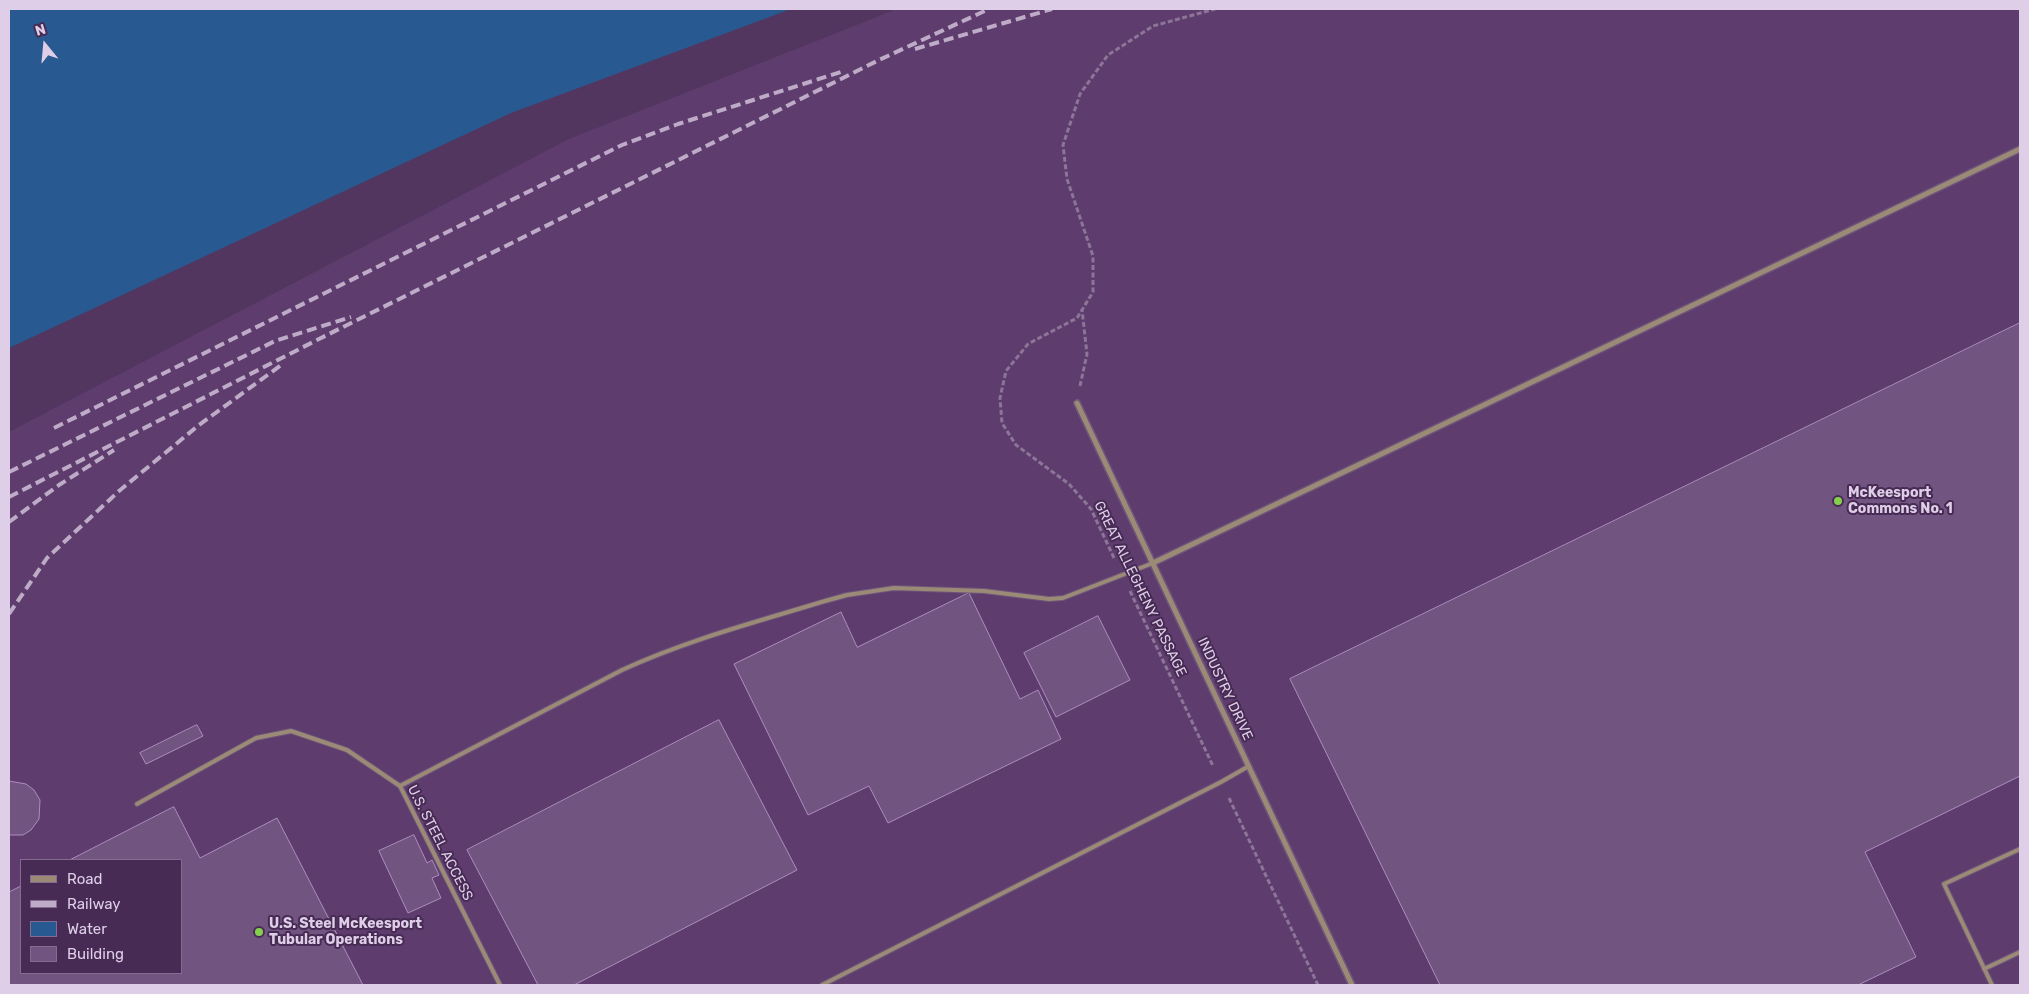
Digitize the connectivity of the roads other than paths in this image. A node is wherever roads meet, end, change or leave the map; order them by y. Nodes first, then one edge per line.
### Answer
1 (2020, 149) edge
2 (1077, 403) road end
3 (1153, 563) junction
4 (1249, 766) junction
5 (400, 786) junction
6 (137, 804) dead end
7 (2020, 849) edge
8 (2020, 952) edge
9 (1984, 969) junction
10 (500, 985) edge
11 (822, 985) edge
12 (1352, 985) edge
13 (1992, 985) edge

1 - 3 street
2 - 3 street, INDUSTRY DRIVE
3 - 4 street, INDUSTRY DRIVE
3 - 5 lane
4 - 11 lane
4 - 12 street, INDUSTRY DRIVE
5 - 6 lane, U.S. STEEL ACCESS
5 - 10 lane, U.S. STEEL ACCESS
7 - 9 lane
8 - 9 lane
9 - 13 lane

